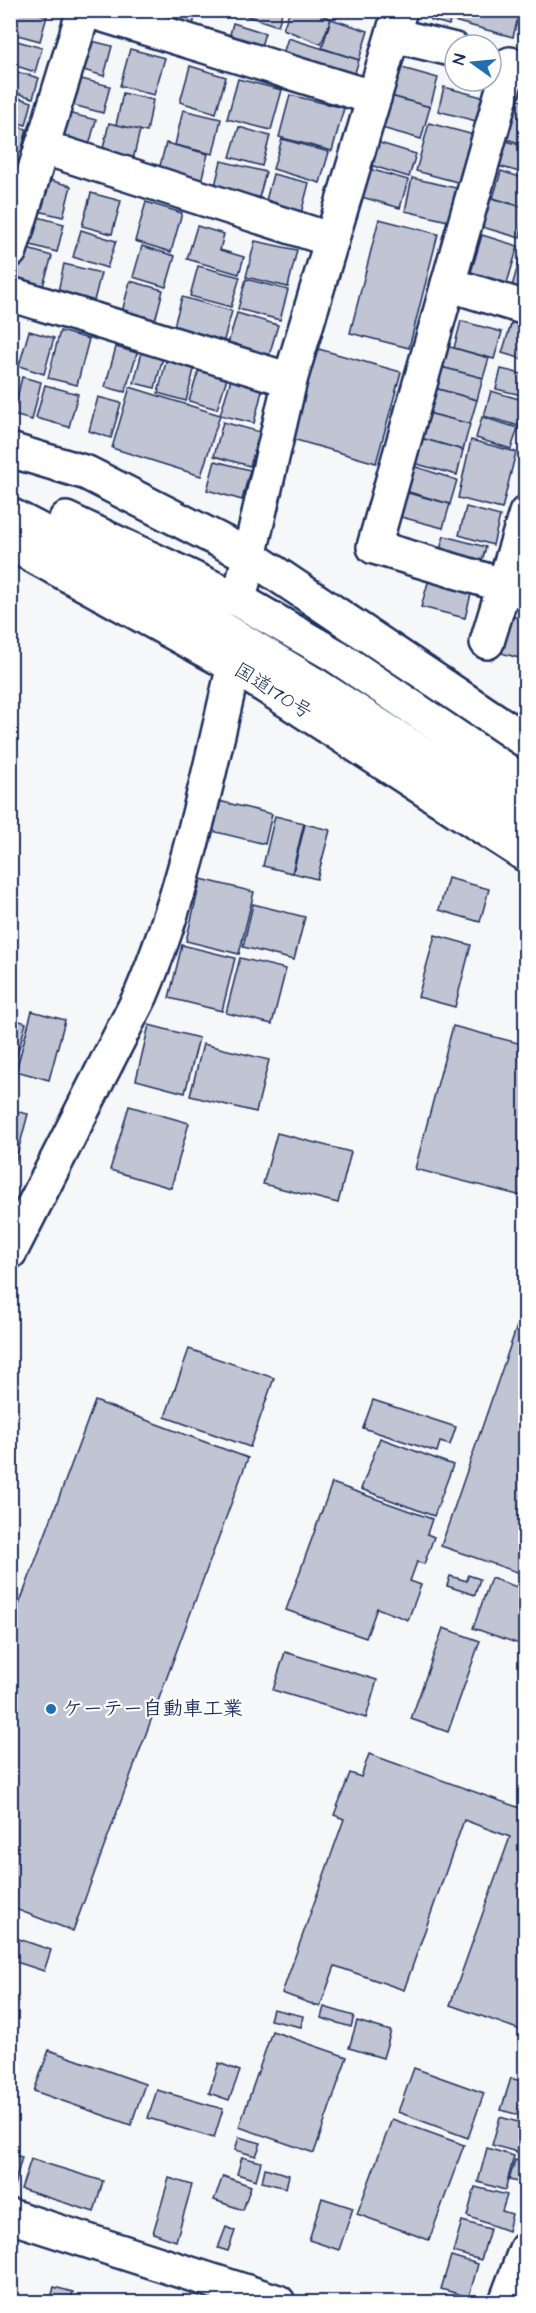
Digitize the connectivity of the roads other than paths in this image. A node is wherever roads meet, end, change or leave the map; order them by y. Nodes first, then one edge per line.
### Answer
1 (85, 10) edge
2 (397, 22) edge
3 (443, 44) edge
4 (509, 63) edge
5 (374, 98) junction
6 (42, 147) junction
7 (332, 240) junction
8 (10, 251) edge
9 (448, 284) junction
10 (10, 294) edge
11 (525, 308) edge
12 (290, 380) junction
13 (10, 450) edge
14 (10, 496) edge
15 (525, 513) edge
16 (10, 515) edge
17 (10, 543) edge
18 (248, 555) junction
19 (515, 589) edge
20 (239, 600) junction
21 (487, 642) dead end
22 (237, 653) junction
23 (525, 741) edge
24 (525, 784) edge
25 (525, 820) edge
26 (525, 855) edge
27 (10, 1252) edge
28 (10, 2216) edge
29 (525, 2249) edge
30 (278, 2302) edge
31 (506, 2302) edge

1 - 5 main road
1 - 6 main road
2 - 3 main road
2 - 5 main road
4 - 9 main road
5 - 7 main road
6 - 7 main road
6 - 8 main road
7 - 12 main road
9 - 11 main road
9 - 19 main road
10 - 12 main road
12 - 18 main road
13 - 18 main road
14 - 20 main road
15 - 19 main road
16 - 22 main road
17 - 22 main road, 国道170号
18 - 20 main road
18 - 23 main road
19 - 21 main road
20 - 24 main road
22 - 25 main road
22 - 26 main road, 国道170号
22 - 27 main road
28 - 30 main road
29 - 31 main road

